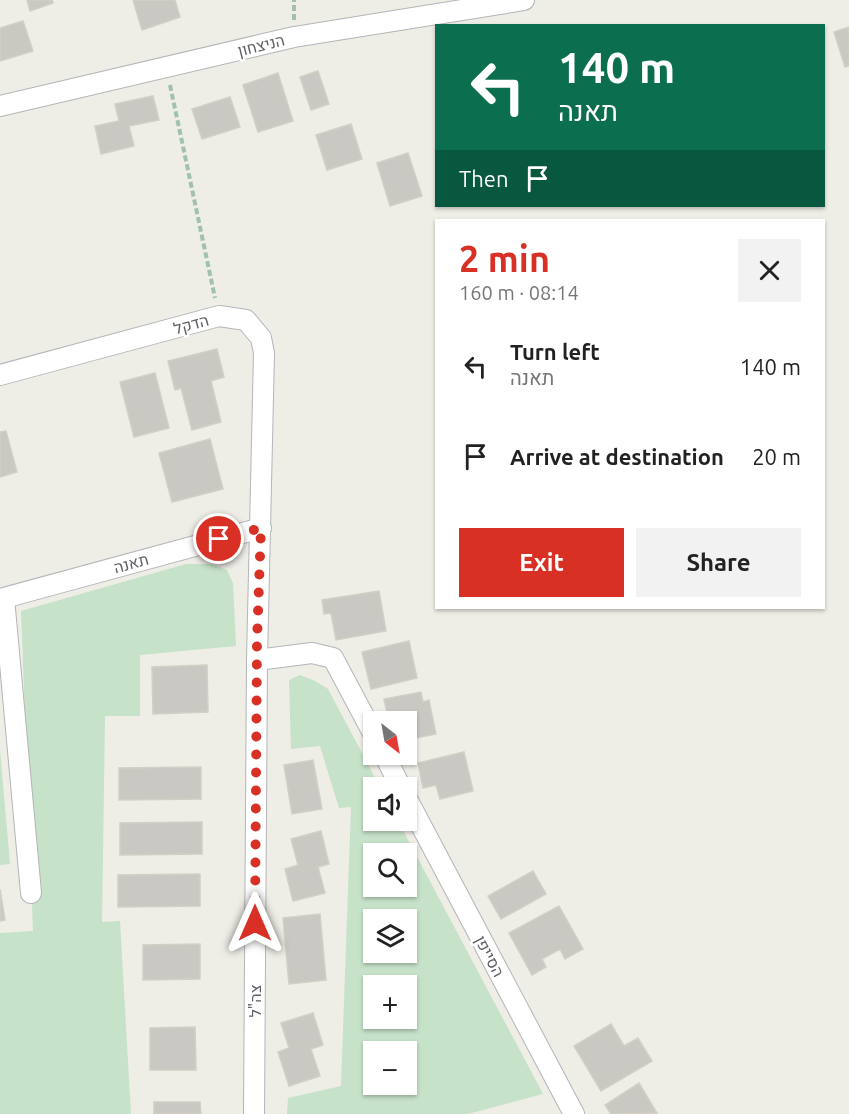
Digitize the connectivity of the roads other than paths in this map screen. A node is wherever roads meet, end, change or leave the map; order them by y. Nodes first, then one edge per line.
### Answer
1 (524, 0) edge
2 (0, 106) edge
3 (0, 375) edge
4 (261, 528) junction
5 (2, 598) edge
6 (257, 660) junction
7 (363, 714) edge
8 (417, 818) edge
9 (32, 893) dead end
10 (254, 1114) edge
11 (574, 1114) edge

1 - 2 street, הניצחון
3 - 4 street, הדקל
4 - 5 street, תאנה
4 - 6 street, צה"ל
5 - 9 street
6 - 7 street
6 - 10 street, צה"ל
8 - 11 street, הסייפן

